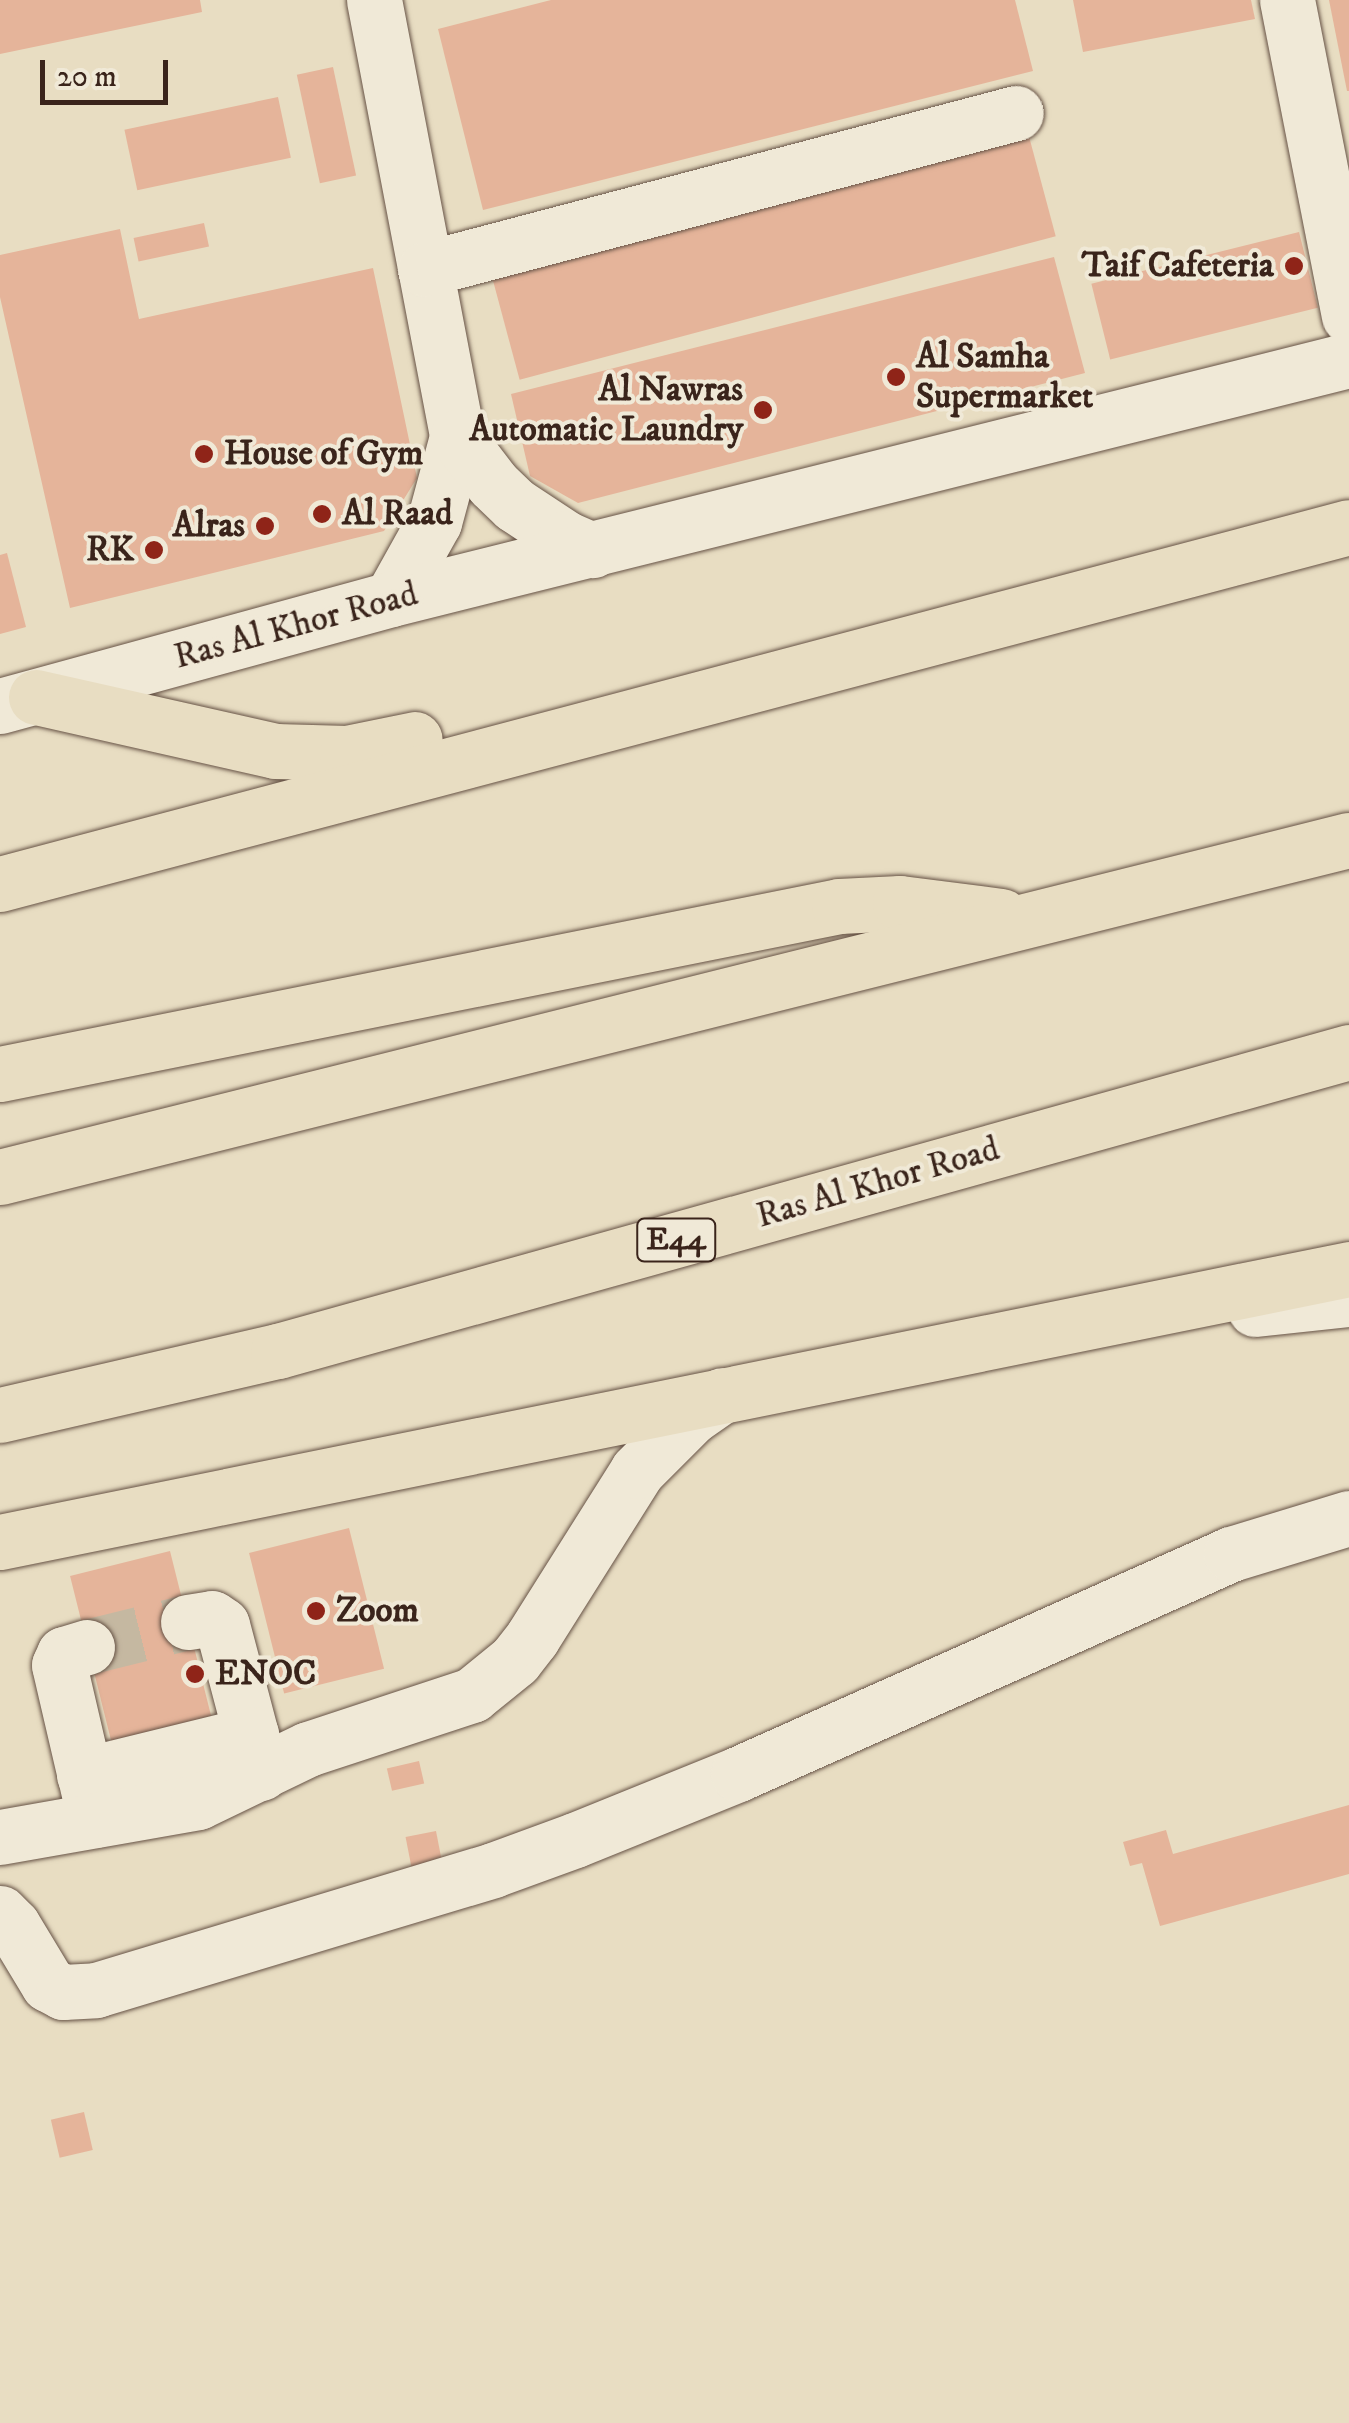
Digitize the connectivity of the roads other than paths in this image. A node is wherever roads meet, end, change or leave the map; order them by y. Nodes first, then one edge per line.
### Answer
1 (374, 0) edge
2 (1288, 0) edge
3 (1016, 113) dead end
4 (425, 269) junction
5 (1349, 316) edge
6 (1349, 360) edge
7 (457, 437) junction
8 (1349, 527) edge
9 (592, 550) junction
10 (391, 599) junction
11 (703, 697) junction
12 (18, 702) edge
13 (1349, 840) edge
14 (0, 884) edge
15 (1023, 921) junction
16 (1349, 1052) edge
17 (0, 1074) edge
18 (0, 1177) edge
19 (1349, 1270) edge
20 (1349, 1299) edge
21 (1058, 1330) junction
22 (722, 1395) junction
23 (0, 1415) edge
24 (1349, 1518) edge
25 (0, 1542) edge
26 (188, 1622) tunnel mouth
27 (87, 1647) tunnel mouth
28 (256, 1753) junction
29 (90, 1798) junction
30 (0, 1837) edge
31 (0, 1913) edge

1 - 4 street
2 - 5 street
3 - 4 street
4 - 7 street
6 - 9 street, Ras Al Khor Road
7 - 9 street
7 - 10 street
8 - 11 highway
9 - 10 street, Ras Al Khor Road
10 - 12 street, Ras Al Khor Road
11 - 12 highway
11 - 14 highway
13 - 15 highway
15 - 17 highway
15 - 18 highway
16 - 23 highway, Ras Al Khor Road / E44
19 - 21 highway
20 - 21 street
21 - 22 highway
22 - 25 highway
22 - 28 street
24 - 31 street
26 - 28 street
27 - 29 street
28 - 29 street
29 - 30 street

